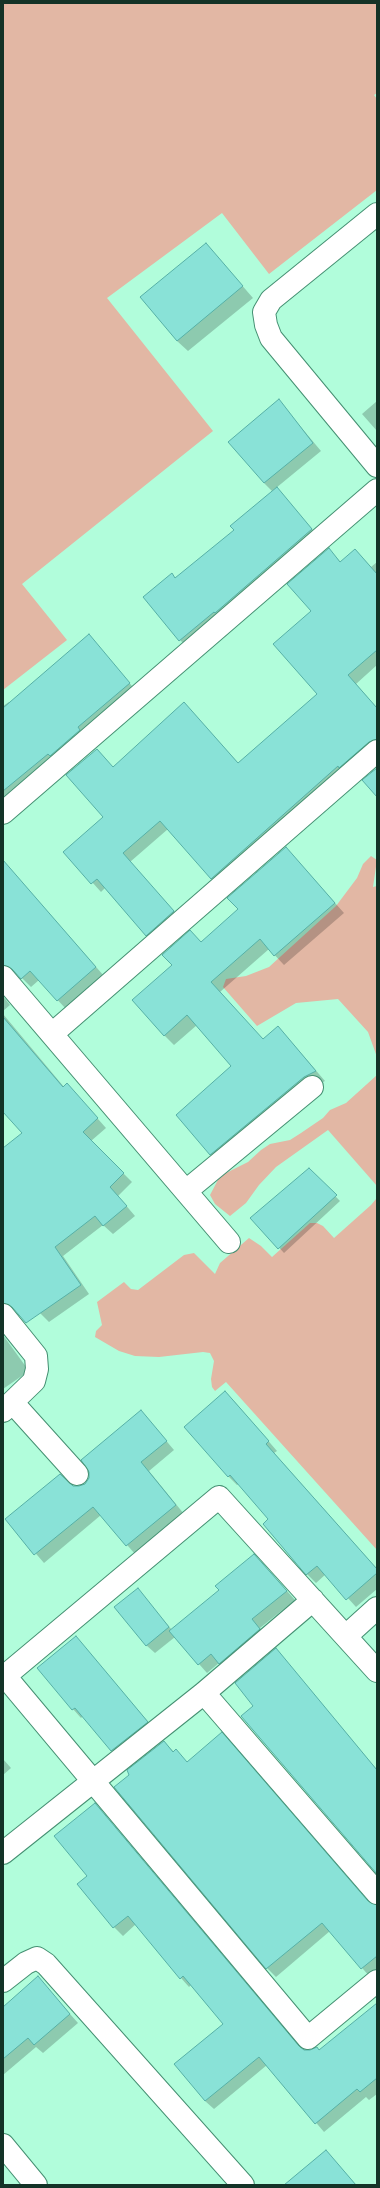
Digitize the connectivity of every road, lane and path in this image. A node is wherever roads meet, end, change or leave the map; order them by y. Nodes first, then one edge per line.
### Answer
1 (377, 214) edge
2 (377, 466) edge
3 (377, 490) edge
4 (377, 752) edge
5 (3, 813) edge
6 (3, 977) edge
7 (52, 1034) junction
8 (312, 1087) dead end
9 (186, 1191) junction
10 (229, 1242) dead end
11 (3, 1315) edge
12 (8, 1407) edge
13 (77, 1474) dead end
14 (313, 1600) junction
15 (377, 1608) edge
16 (346, 1636) junction
17 (377, 1670) edge
18 (204, 1693) junction
19 (93, 1780) junction
20 (3, 1853) edge
21 (377, 1893) edge
22 (3, 1980) edge
23 (377, 1981) edge
24 (3, 2145) edge
25 (36, 2185) edge
26 (243, 2185) edge

1 - 2 street
3 - 5 street
4 - 7 street
6 - 7 street
7 - 9 street
8 - 9 street
9 - 10 street
11 - 12 street
12 - 13 street
14 - 16 street
14 - 18 street
14 - 19 street
15 - 16 street
16 - 17 street
18 - 19 street
18 - 21 street
19 - 20 street
19 - 23 street
22 - 26 street
24 - 25 street

